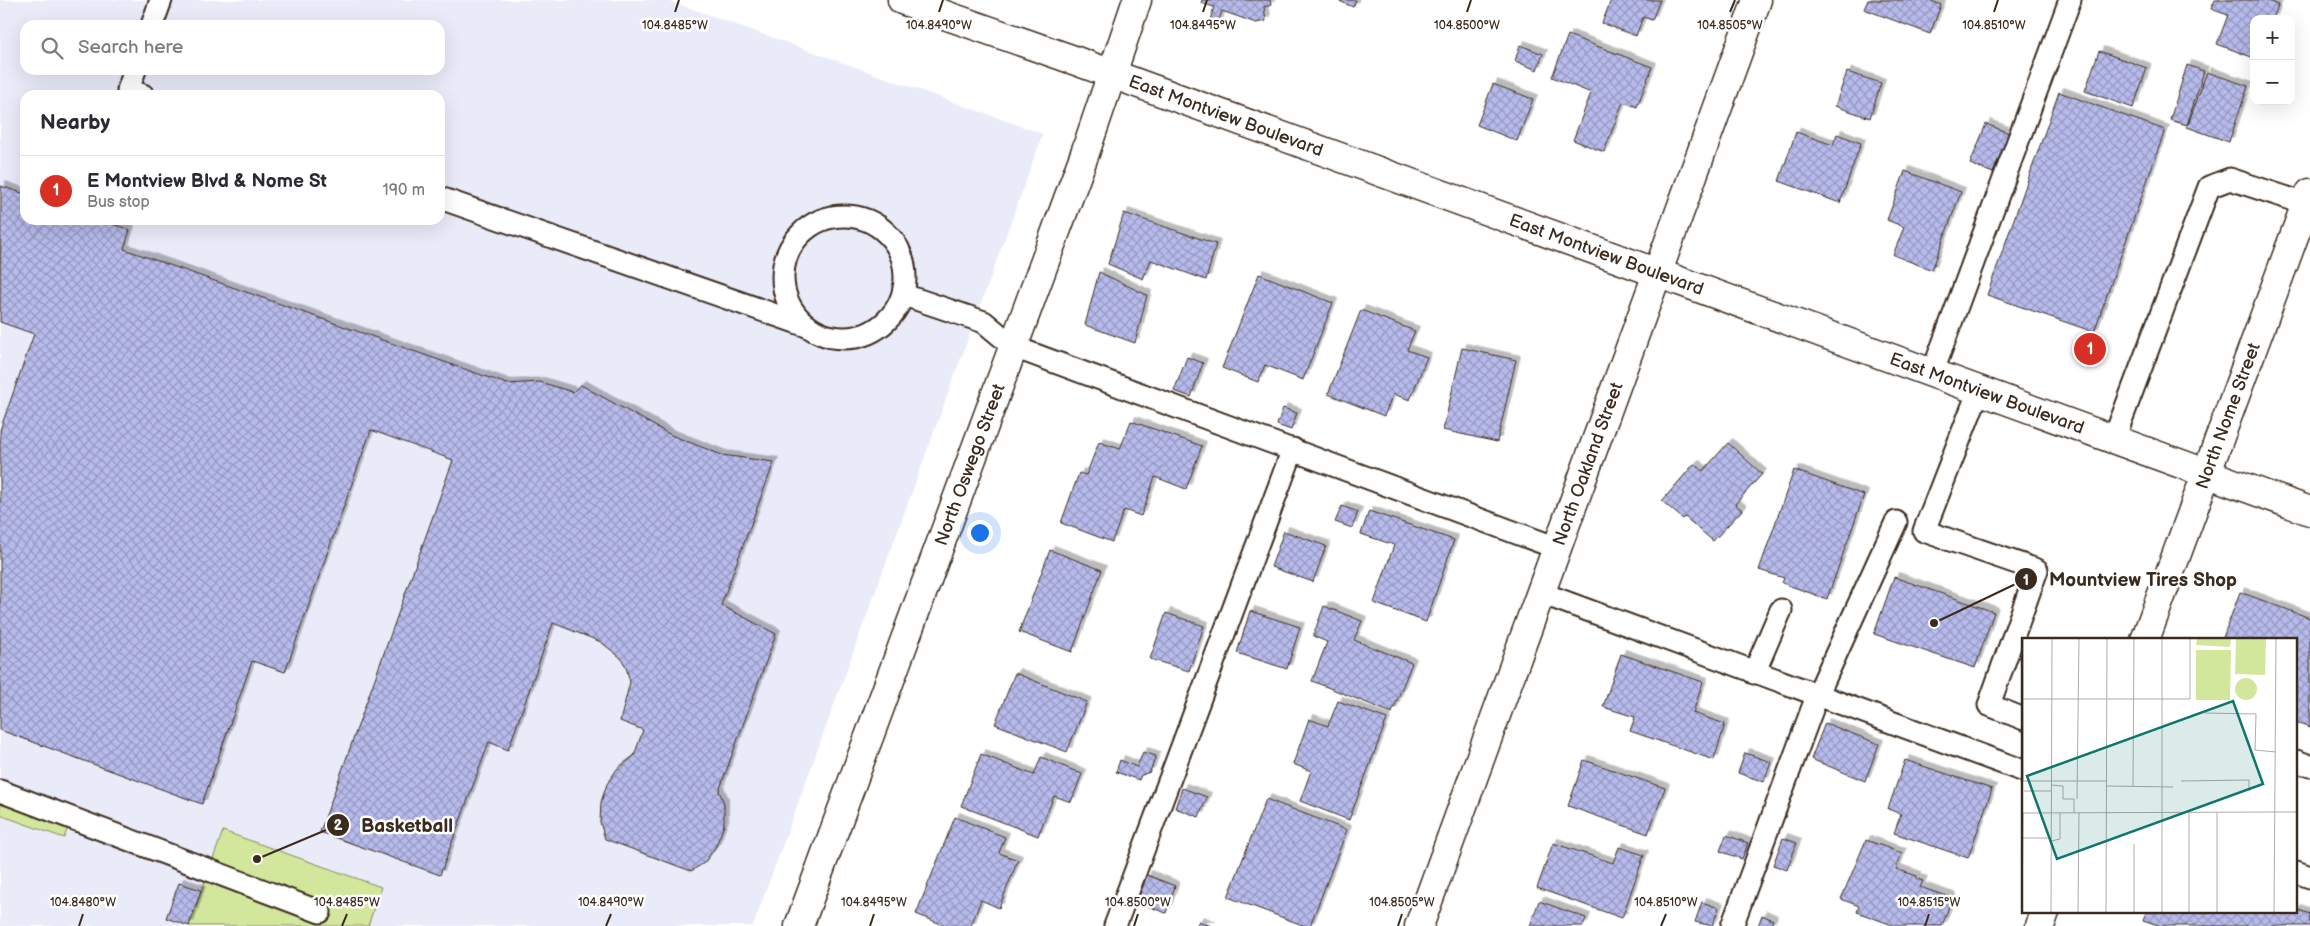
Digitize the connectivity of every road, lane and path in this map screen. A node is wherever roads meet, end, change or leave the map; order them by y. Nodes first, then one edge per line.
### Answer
1 (161, 0) edge
2 (902, 0) edge
3 (1137, 0) edge
4 (1756, 0) edge
5 (2070, 0) edge
6 (154, 20) edge
7 (1111, 74) junction
8 (133, 75) edge
9 (128, 90) edge
10 (445, 200) edge
11 (2306, 214) edge
12 (1656, 274) junction
13 (904, 295) junction
14 (807, 326) junction
15 (1014, 347) junction
16 (1932, 374) junction
17 (1979, 390) junction
18 (2114, 440) junction
19 (1293, 449) junction
20 (2208, 473) junction
21 (2310, 511) edge
22 (1896, 522) dead end
23 (1558, 548) junction
24 (1541, 593) junction
25 (1781, 610) dead end
26 (2147, 638) edge
27 (1754, 673) junction
28 (1817, 696) junction
29 (2022, 717) edge
30 (2298, 762) edge
31 (2310, 766) edge
32 (2022, 770) edge
33 (0, 791) edge
34 (2298, 873) edge
35 (2310, 877) edge
36 (320, 912) dead end
37 (2044, 914) edge
38 (799, 926) edge
39 (1115, 926) edge
40 (1419, 926) edge
41 (1732, 926) edge
42 (2040, 926) edge

1 - 6 lane
2 - 7 street, East Montview Boulevard
3 - 7 street, North Oswego Street
4 - 12 street, North Oakland Street
5 - 16 lane
7 - 12 street, East Montview Boulevard
7 - 15 street, North Oswego Street
8 - 9 lane
10 - 14 lane
11 - 18 lane
11 - 20 street, North Nome Street
12 - 16 street, East Montview Boulevard
12 - 23 street, North Oakland Street
13 - 14 lane
13 - 14 lane
13 - 15 lane
15 - 19 lane
15 - 38 street, North Oswego Street
16 - 17 street, East Montview Boulevard
17 - 18 street, East Montview Boulevard
17 - 29 lane
18 - 20 street, East Montview Boulevard
19 - 23 lane
19 - 39 lane
20 - 21 street, East Montview Boulevard
20 - 26 street, North Nome Street
22 - 28 lane
23 - 24 street, North Oakland Street
24 - 27 lane
24 - 40 street, North Oakland Street
25 - 27 lane
27 - 28 lane
28 - 32 lane
28 - 41 lane
30 - 31 lane
33 - 36 lane
34 - 35 lane
37 - 42 street

